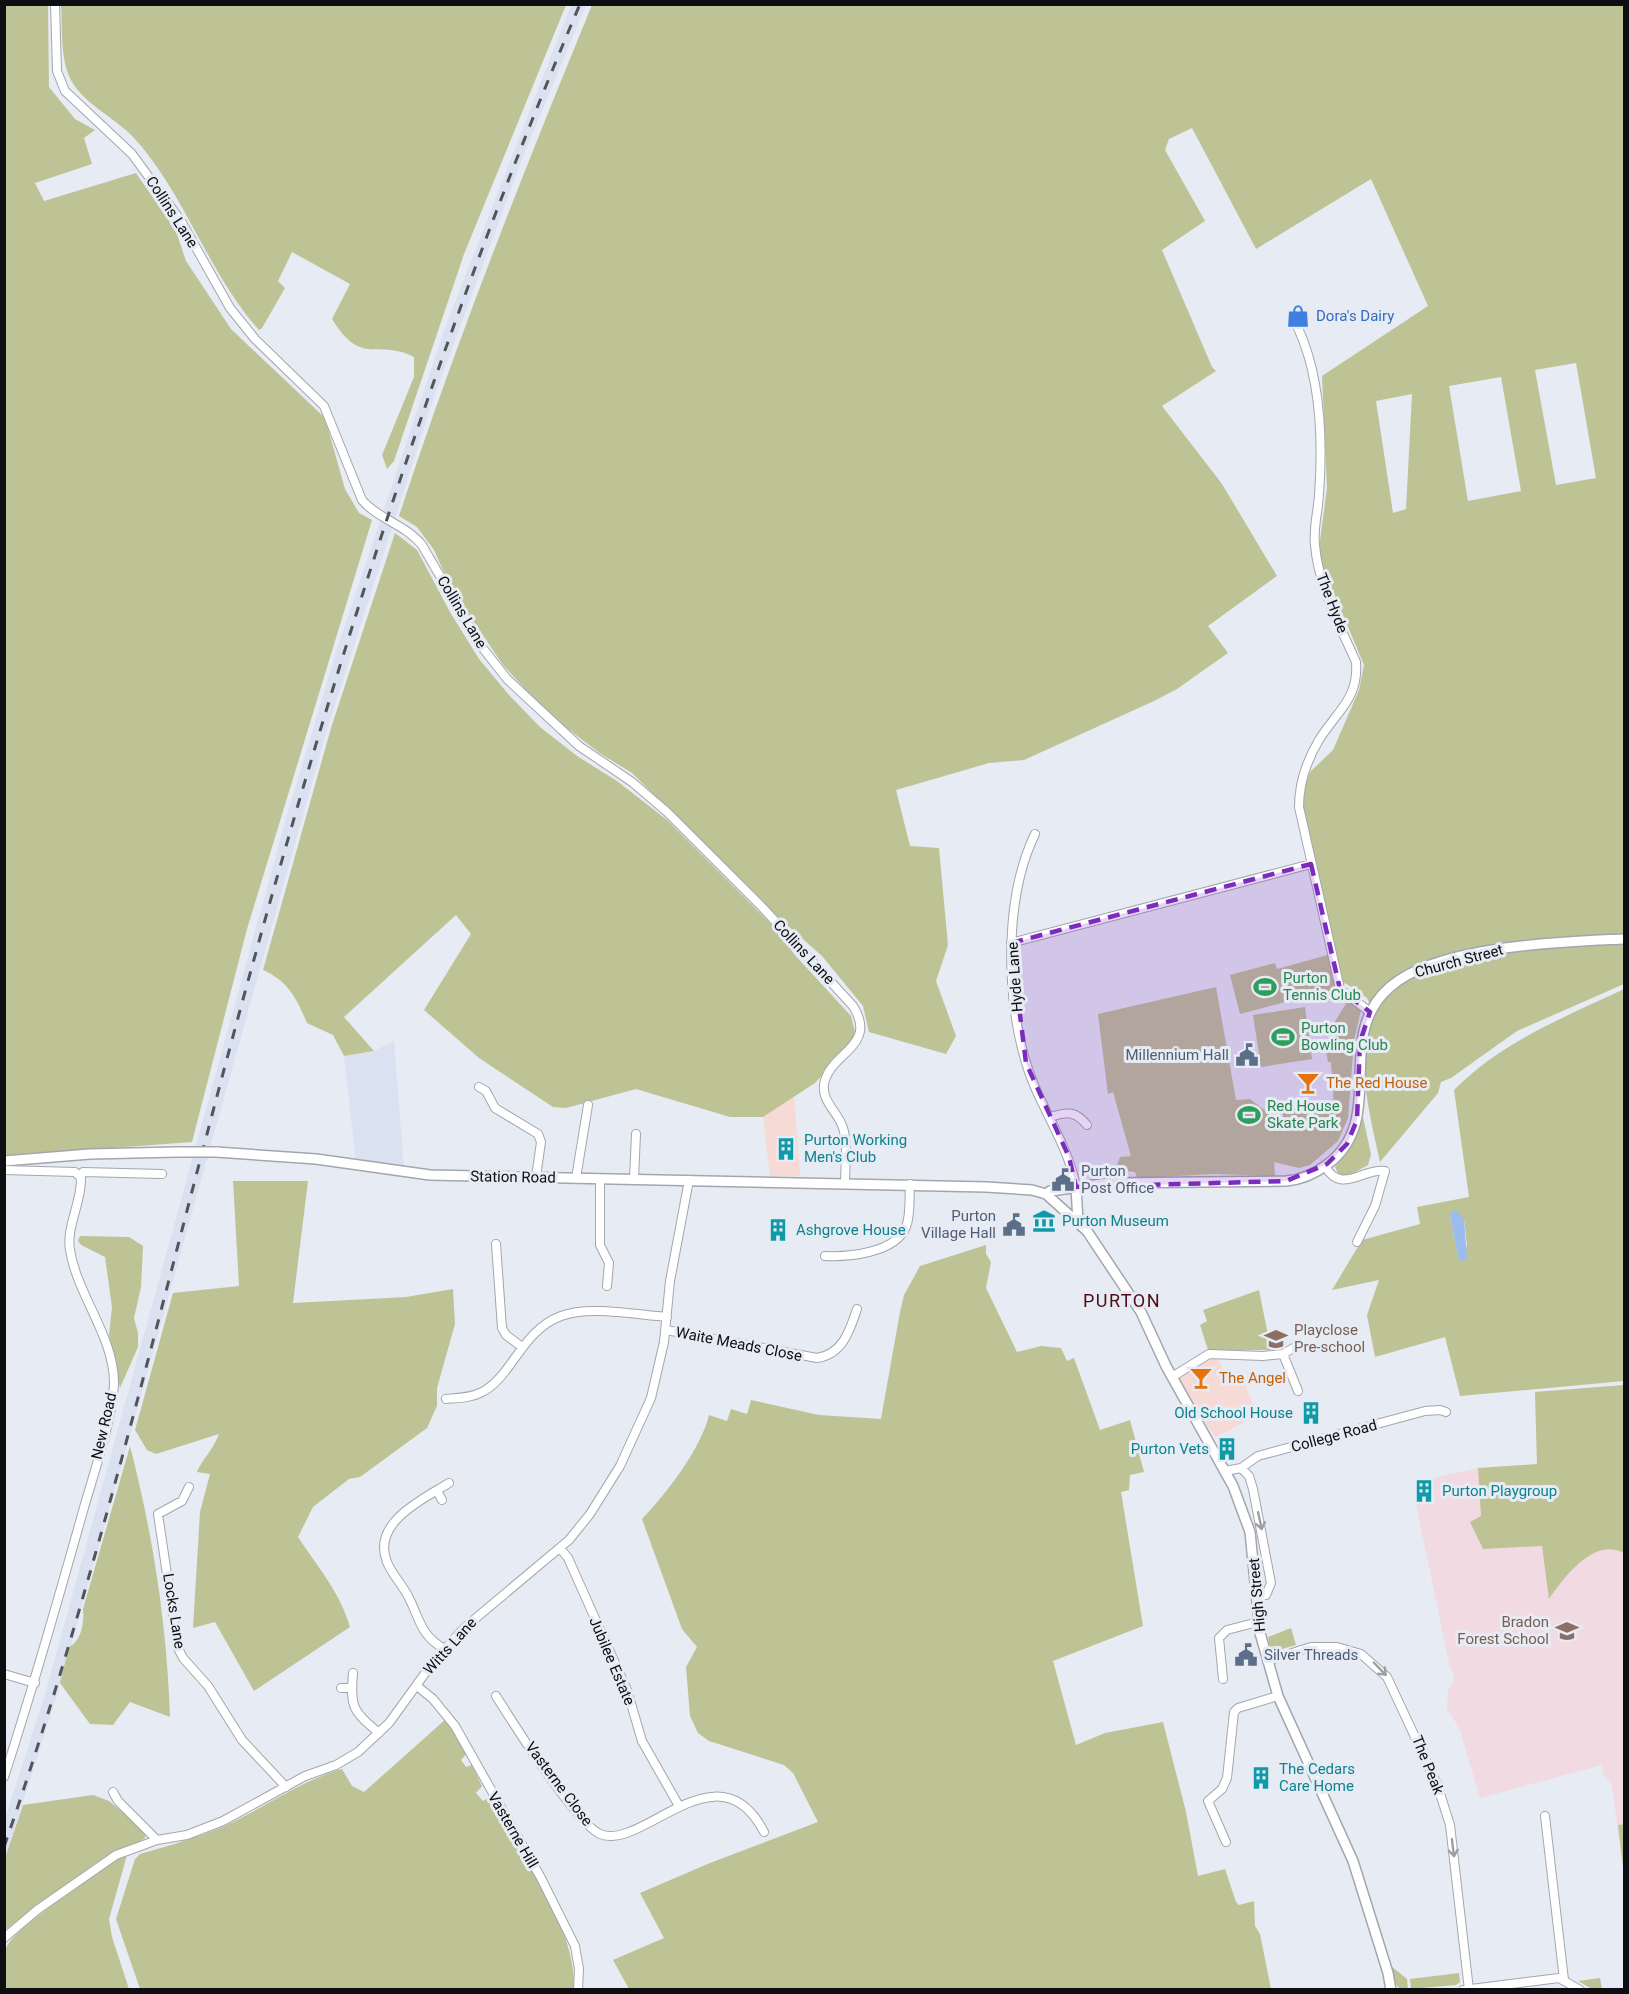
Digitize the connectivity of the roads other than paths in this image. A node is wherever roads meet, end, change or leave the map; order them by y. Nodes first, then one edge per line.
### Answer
1 (55, 4) edge
2 (1298, 328) dead end
3 (1035, 834) dead end
4 (1311, 864) junction
5 (1624, 939) edge
6 (1011, 943) junction
7 (1370, 1012) junction
8 (479, 1088) dead end
9 (588, 1105) dead end
10 (1050, 1117) junction
11 (1087, 1125) dead end
12 (636, 1134) dead end
13 (4, 1161) edge
14 (1324, 1166) junction
15 (4, 1170) edge
16 (162, 1174) dead end
17 (80, 1175) junction
18 (536, 1177) junction
19 (576, 1178) junction
20 (600, 1179) junction
21 (634, 1179) junction
22 (688, 1180) junction
23 (845, 1183) junction
24 (910, 1184) junction
25 (1076, 1187) junction
26 (1023, 1189) joint
27 (1046, 1194) junction
28 (1078, 1222) junction
29 (1357, 1242) dead end
30 (496, 1244) dead end
31 (825, 1256) dead end
32 (608, 1286) dead end
33 (857, 1309) dead end
34 (667, 1317) junction
35 (666, 1330) junction
36 (522, 1347) junction
37 (1295, 1347) dead end
38 (1284, 1354) junction
39 (1172, 1377) junction
40 (1298, 1390) dead end
41 (446, 1399) dead end
42 (1446, 1412) dead end
43 (1241, 1468) junction
44 (1225, 1471) junction
45 (449, 1483) dead end
46 (189, 1487) dead end
47 (437, 1491) junction
48 (442, 1500) dead end
49 (560, 1548) junction
50 (1256, 1597) junction
51 (1258, 1622) junction
52 (444, 1649) junction
53 (1267, 1661) junction
54 (353, 1673) dead end
55 (4, 1674) edge
56 (1223, 1679) dead end
57 (35, 1683) junction
58 (417, 1686) junction
59 (341, 1688) dead end
60 (352, 1688) junction
61 (496, 1696) dead end
62 (1278, 1696) junction
63 (379, 1733) junction
64 (4, 1777) edge
65 (286, 1786) junction
66 (113, 1792) dead end
67 (679, 1806) junction
68 (1545, 1816) dead end
69 (765, 1832) dead end
70 (157, 1840) junction
71 (1226, 1842) dead end
72 (4, 1938) edge
73 (1564, 1980) junction
74 (578, 1989) edge
75 (1390, 1989) edge
76 (1463, 1989) edge
77 (1469, 1989) edge
78 (1580, 1989) edge

1 - 23 street, Collins Lane
2 - 4 street, The Hyde
3 - 6 street, Hyde Lane
4 - 6 street
4 - 7 street, The Hyde
5 - 7 street, Church Street
6 - 10 street, Hyde Lane
7 - 14 street, Church Street
8 - 18 street
9 - 19 street
10 - 11 street
10 - 25 street, Hyde Lane
12 - 21 street
13 - 18 street, Station Road, bridge
14 - 25 street, Church Street
14 - 29 street
15 - 17 street
16 - 17 street
17 - 57 street, New Road
18 - 19 street, Station Road
19 - 20 street, Station Road
20 - 21 street, Station Road
20 - 32 street
21 - 22 street, Station Road
22 - 23 street, Station Road
22 - 34 street, Witts Lane
23 - 24 street, Station Road
24 - 26 street, Station Road
24 - 31 street
25 - 27 street, Church Street
25 - 28 street
26 - 27 street, High Street
27 - 28 street, High Street
28 - 39 street, High Street
30 - 36 street
33 - 35 street, Waite Meads Close
34 - 35 street, Witts Lane
34 - 36 street
35 - 49 street, Witts Lane
36 - 41 street
37 - 38 street
38 - 39 street
38 - 40 street
39 - 44 street, High Street
42 - 43 street, College Road
43 - 44 street, College Road
43 -> 50 street
44 - 50 street, High Street
45 - 47 street
46 - 65 street, Locks Lane
47 - 48 street
47 - 52 street
49 - 52 street, Witts Lane
49 - 67 street, Jubilee Estate
50 - 51 street, High Street
51 - 53 street, High Street
51 - 56 street
52 - 58 street, Witts Lane
53 - 62 street, High Street
53 -> 77 street, The Peak
54 - 60 street
55 - 57 street
57 - 64 street, New Road
58 - 63 street, Witts Lane
58 - 74 street, Vasterne Hill
59 - 60 street
60 - 63 street
61 - 67 street, Vasterne Close
62 - 71 street
62 - 75 street, High Street
63 - 65 street, Witts Lane
65 - 70 street, Witts Lane
66 - 70 street
67 - 69 street, Vasterne Close
68 - 73 street
70 - 72 street, Witts Lane
73 - 77 street
73 - 78 street
76 - 77 street

